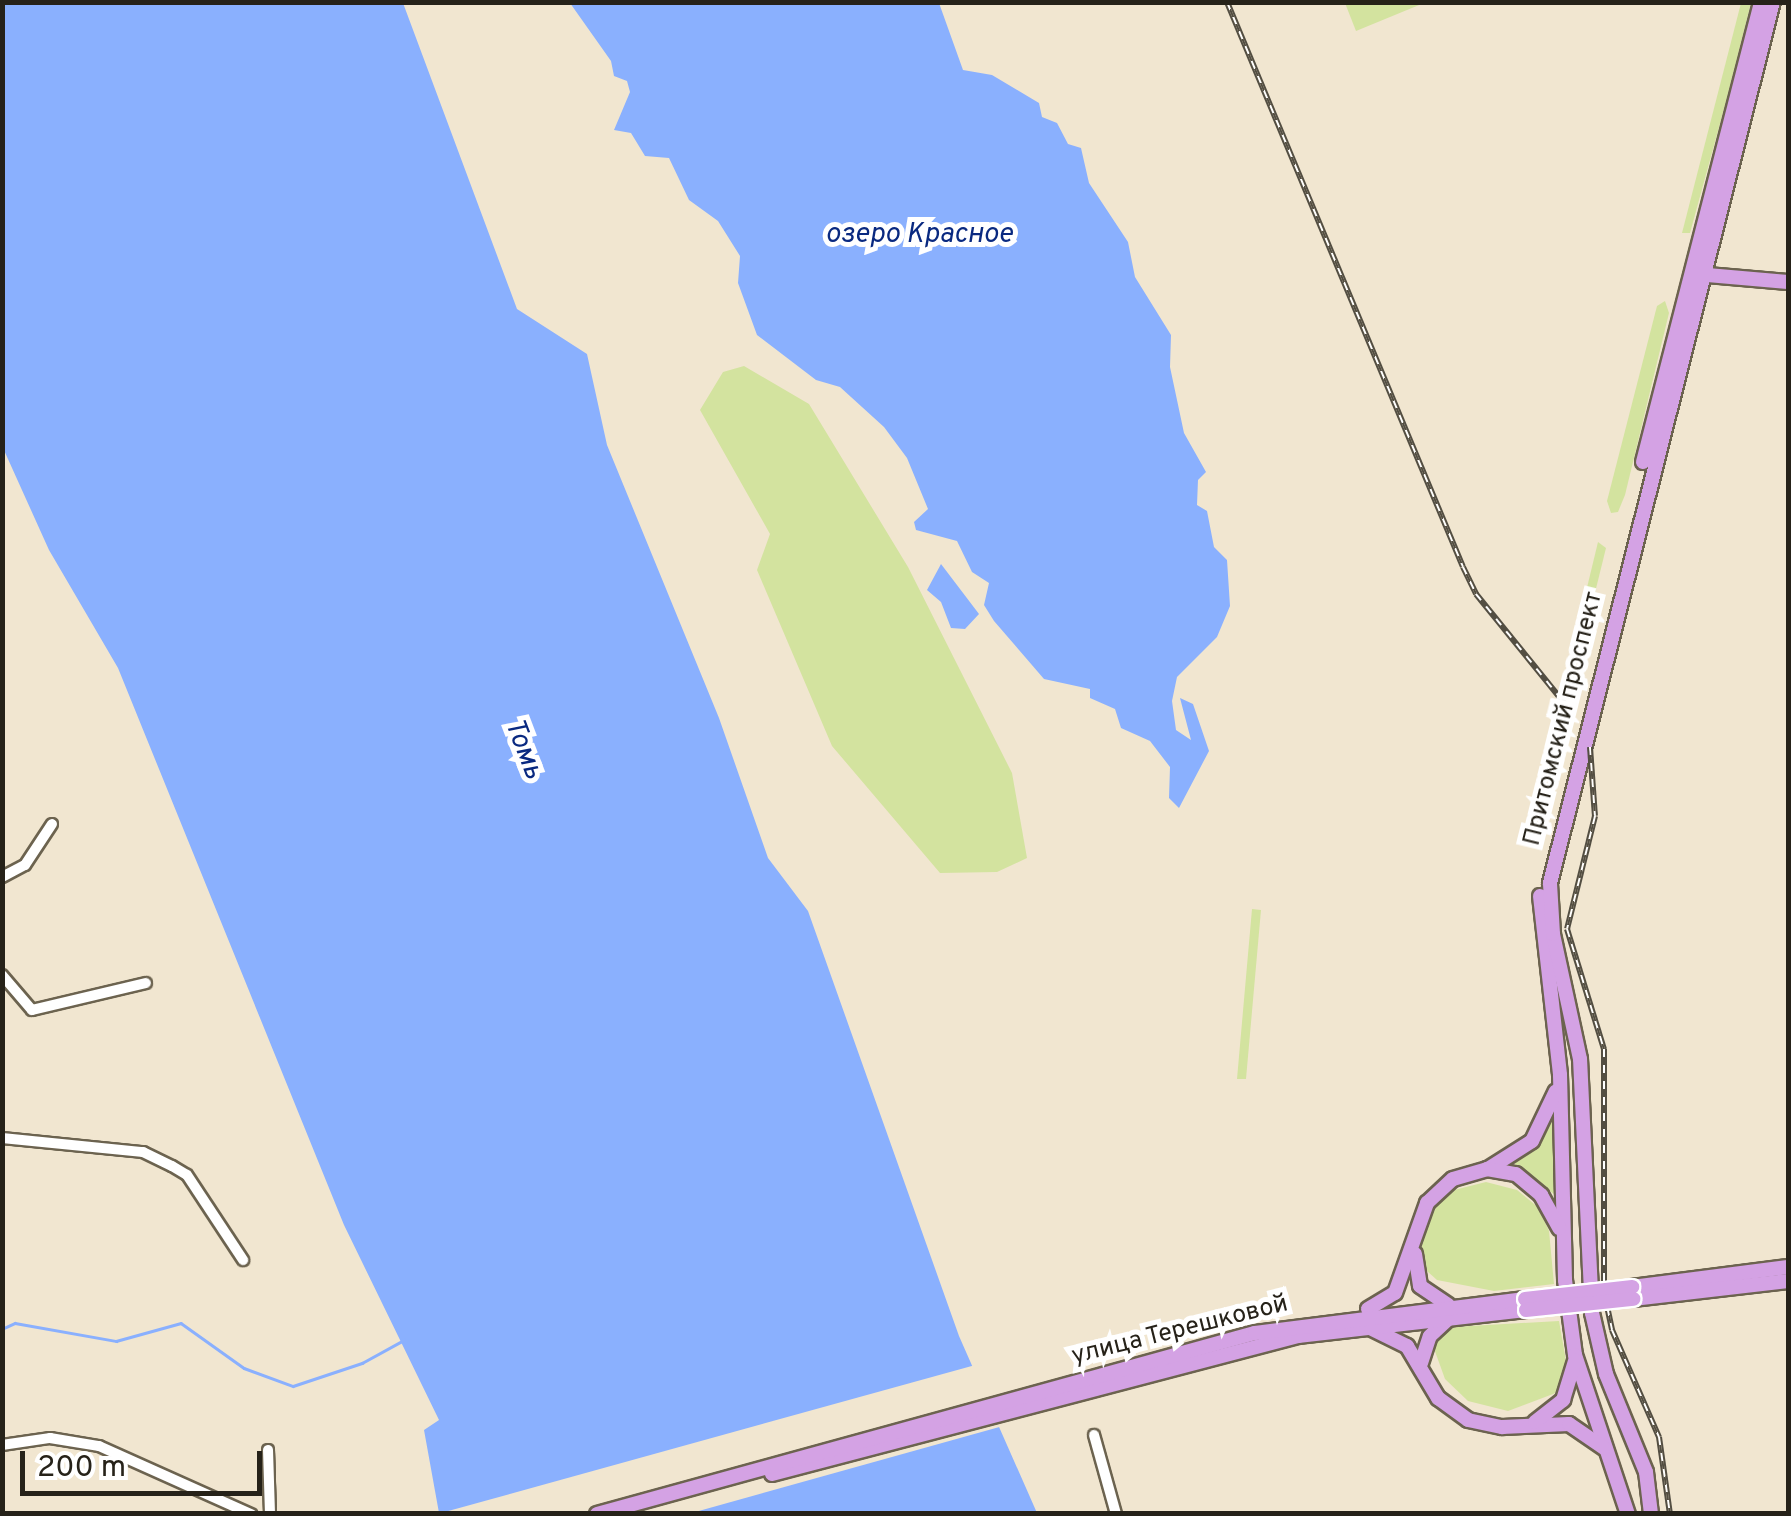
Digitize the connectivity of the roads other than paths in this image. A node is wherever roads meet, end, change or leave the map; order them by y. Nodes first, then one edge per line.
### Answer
1 (1762, 2) edge
2 (1773, 2) edge
3 (1697, 274) junction
4 (1788, 282) edge
5 (52, 824) dead end
6 (2, 876) edge
7 (2, 975) edge
8 (146, 983) dead end
9 (1553, 1021) junction
10 (1575, 1023) junction
11 (1560, 1075) junction
12 (2, 1138) edge
13 (1487, 1170) junction
14 (1416, 1233) junction
15 (1561, 1233) junction
16 (243, 1260) dead end
17 (1788, 1267) edge
18 (1788, 1281) edge
19 (1632, 1293) junction
20 (1448, 1312) junction
21 (1353, 1321) junction
22 (1576, 1355) junction
23 (1422, 1363) junction
24 (1056, 1391) junction
25 (1534, 1423) junction
26 (1094, 1434) dead end
27 (2, 1446) edge
28 (268, 1450) dead end
29 (1610, 1456) junction
30 (1646, 1472) junction
31 (1616, 1474) junction
32 (251, 1514) edge
33 (270, 1514) edge
34 (597, 1514) edge
35 (632, 1514) edge
36 (1116, 1514) edge
37 (1628, 1514) edge
38 (1650, 1514) edge

1 - 3 main road, Притомский проспект
2 - 3 main road, Притомский проспект
3 - 4 main road
3 - 9 main road, Притомский проспект
3 - 10 main road, Притомский проспект
5 - 6 street
7 - 8 street
9 - 10 main road
9 - 11 main road, Притомский проспект
10 - 30 main road, Притомский проспект
11 - 13 main road
11 - 15 main road, Притомский проспект
12 - 16 street
13 - 14 main road
13 - 15 main road
14 - 20 main road
14 - 21 main road
15 - 22 main road, Притомский проспект
17 - 19 main road, улица Терешковой
18 - 19 main road, улица Терешковой
19 - 20 main road, улица Терешковой, bridge
20 - 21 main road, улица Терешковой
20 - 23 main road
21 - 23 main road
21 - 24 main road, улица Терешковой
22 - 25 main road
22 - 29 main road, Притомский проспект
23 - 25 main road
24 - 34 main road, улица Терешковой
24 - 35 main road, улица Терешковой
25 - 29 main road
26 - 36 street
27 - 32 street
28 - 33 street
29 - 31 main road, Притомский проспект
30 - 31 main road
30 - 38 main road, Притомский проспект
31 - 37 main road, Притомский проспект

